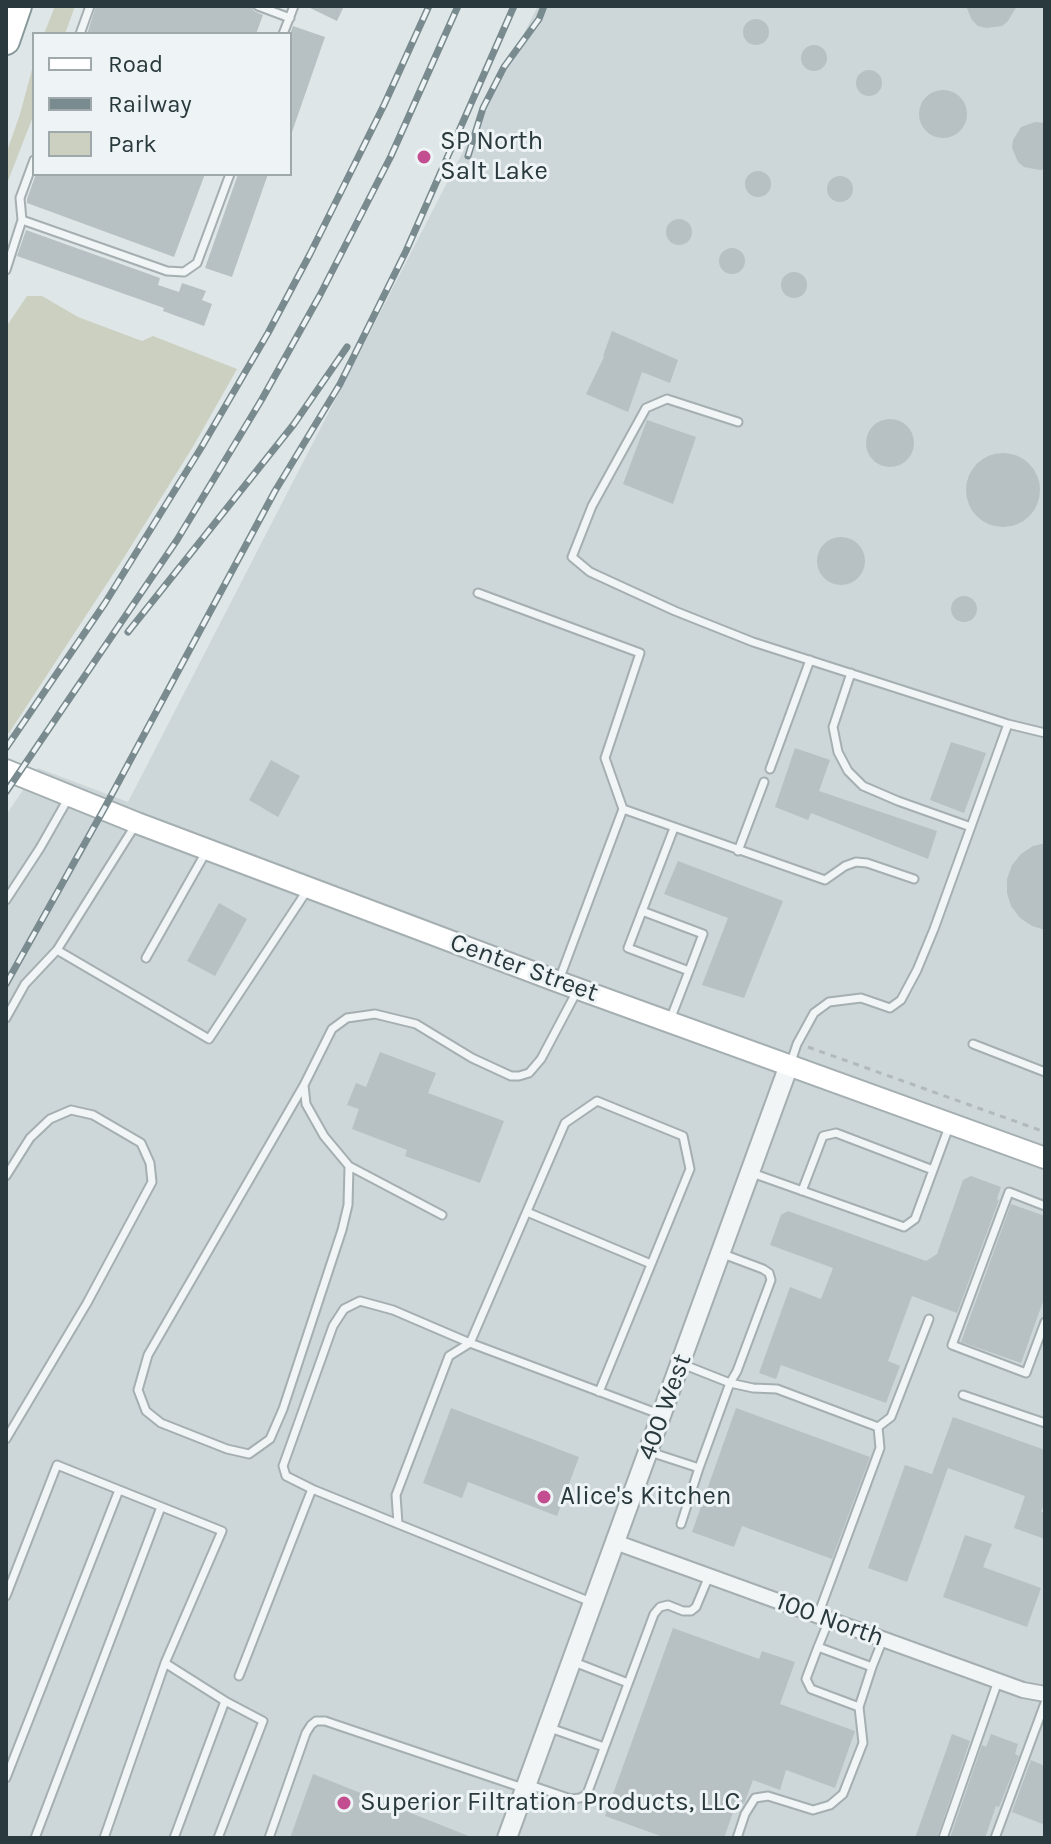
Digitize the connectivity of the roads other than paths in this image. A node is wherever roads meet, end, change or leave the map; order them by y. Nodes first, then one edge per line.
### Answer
1 (18, 6) edge
2 (90, 6) edge
3 (258, 6) edge
4 (294, 6) edge
5 (290, 18) junction
6 (81, 32) edge
7 (284, 32) edge
8 (6, 41) edge
9 (32, 165) edge
10 (229, 176) edge
11 (22, 220) junction
12 (6, 270) edge
13 (738, 422) dead end
14 (478, 593) dead end
15 (810, 660) junction
16 (851, 673) junction
17 (1008, 724) junction
18 (1045, 733) edge
19 (770, 769) dead end
20 (6, 770) edge
21 (764, 782) dead end
22 (70, 795) junction
23 (623, 809) junction
24 (137, 823) junction
25 (971, 827) junction
26 (674, 828) junction
27 (207, 850) junction
28 (738, 851) junction
29 (914, 879) dead end
30 (309, 887) junction
31 (6, 900) edge
32 (642, 911) junction
33 (57, 950) junction
34 (146, 958) dead end
35 (689, 971) junction
36 (568, 985) junction
37 (6, 1018) edge
38 (670, 1022) junction
39 (973, 1044) dead end
40 (789, 1065) junction
41 (1045, 1072) edge
42 (304, 1085) junction
43 (950, 1124) junction
44 (1045, 1158) edge
45 (349, 1166) junction
46 (933, 1170) junction
47 (750, 1172) junction
48 (6, 1176) edge
49 (802, 1191) junction
50 (1045, 1206) edge
51 (527, 1212) junction
52 (442, 1215) dead end
53 (721, 1254) junction
54 (651, 1264) junction
55 (929, 1319) dead end
56 (1045, 1322) edge
57 (470, 1343) junction
58 (680, 1363) junction
59 (730, 1383) junction
60 (599, 1392) junction
61 (963, 1395) dead end
62 (662, 1415) junction
63 (1045, 1423) edge
64 (878, 1427) junction
65 (6, 1439) edge
66 (648, 1451) junction
67 (699, 1468) junction
68 (312, 1489) junction
69 (119, 1490) junction
70 (161, 1507) junction
71 (398, 1524) junction
72 (681, 1524) dead end
73 (615, 1542) junction
74 (709, 1576) junction
75 (6, 1596) edge
76 (593, 1603) junction
77 (823, 1618) junction
78 (883, 1639) junction
79 (818, 1647) junction
80 (571, 1661) junction
81 (165, 1663) junction
82 (872, 1667) junction
83 (239, 1676) dead end
84 (998, 1681) junction
85 (628, 1683) junction
86 (1045, 1694) edge
87 (225, 1701) junction
88 (1045, 1703) edge
89 (859, 1707) junction
90 (547, 1727) junction
91 (604, 1747) junction
92 (6, 1778) edge
93 (526, 1786) junction
94 (35, 1838) edge
95 (104, 1838) edge
96 (174, 1838) edge
97 (218, 1838) edge
98 (269, 1838) edge
99 (507, 1838) edge
100 (737, 1838) edge
101 (943, 1838) edge
102 (995, 1838) edge

1 - 8 highway
2 - 6 lane
3 - 5 lane
4 - 5 lane
5 - 7 lane
9 - 11 lane
10 - 11 lane
11 - 12 lane
13 - 15 lane
14 - 23 lane
15 - 16 lane
15 - 19 lane
16 - 17 lane
16 - 25 lane
17 - 18 lane
17 - 25 lane
20 - 22 main road, Center Street
21 - 28 lane
22 - 24 main road, Center Street
22 - 31 lane
23 - 26 lane
23 - 36 lane
24 - 27 main road, Center Street
24 - 33 lane
25 - 40 lane
26 - 28 lane
26 - 32 lane
27 - 30 main road, Center Street
27 - 34 lane
28 - 29 lane
30 - 33 lane
30 - 36 main road, Center Street
32 - 35 lane
32 - 35 lane
33 - 37 lane
35 - 38 lane
36 - 38 main road, Center Street
36 - 42 lane
38 - 40 main road, Center Street
39 - 41 lane
40 - 43 main road, Center Street
40 - 47 street, 400 West
42 - 45 lane
42 - 45 lane
43 - 44 main road, Center Street
43 - 46 lane
45 - 52 lane
46 - 49 lane
46 - 49 lane
47 - 49 lane
47 - 53 street, 400 West
48 - 65 lane
50 - 56 lane
51 - 54 lane
51 - 54 lane
51 - 57 lane
53 - 58 street, 400 West
53 - 59 lane
54 - 60 lane
55 - 64 lane
57 - 60 lane
57 - 68 lane
57 - 71 lane
58 - 59 lane
58 - 62 street, 400 West
59 - 64 lane
59 - 67 lane
60 - 62 lane
61 - 63 lane
62 - 66 street, 400 West
64 - 77 lane
66 - 67 lane
66 - 73 street, 400 West
67 - 72 lane
68 - 71 lane
68 - 83 lane
69 - 70 lane
69 - 75 lane
69 - 92 lane
70 - 81 lane
70 - 94 lane
71 - 76 lane
73 - 74 street, 100 North
73 - 76 street, 400 West
74 - 77 street, 100 North
74 - 85 lane
76 - 80 street, 400 West
77 - 78 street, 100 North
77 - 79 lane
78 - 82 lane
78 - 84 street, 100 North
79 - 82 lane
79 - 89 lane
80 - 85 lane
80 - 90 street, 400 West
81 - 87 lane
81 - 95 lane
82 - 89 lane
84 - 86 street, 100 North
84 - 101 lane
85 - 91 lane
87 - 96 lane
87 - 97 lane
88 - 102 lane
89 - 100 lane
90 - 91 lane
90 - 93 street, 400 West
91 - 93 lane
93 - 98 lane
93 - 99 street, 400 West

